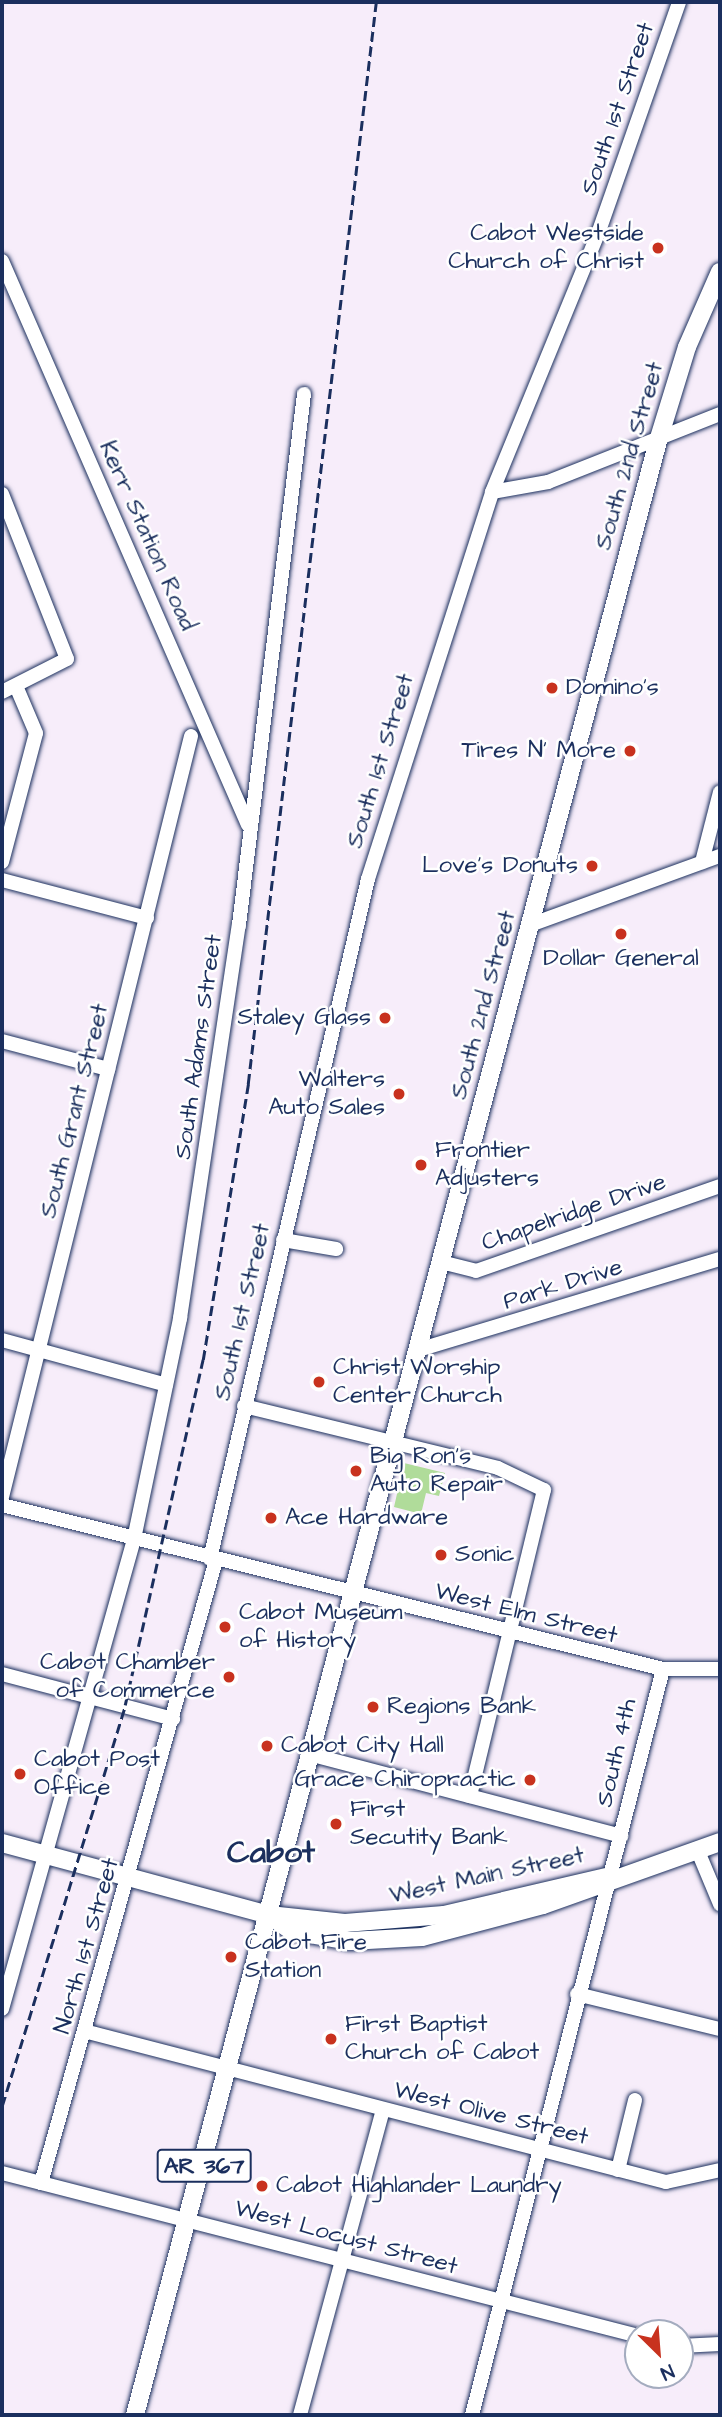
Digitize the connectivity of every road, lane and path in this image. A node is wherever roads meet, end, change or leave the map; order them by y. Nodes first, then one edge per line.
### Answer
1 (679, 2) edge
2 (2, 261) edge
3 (720, 272) edge
4 (304, 394) dead end
5 (720, 414) edge
6 (659, 438) junction
7 (492, 492) junction
8 (2, 495) edge
9 (16, 686) junction
10 (2, 692) edge
11 (191, 736) dead end
12 (720, 792) edge
13 (250, 830) junction
14 (720, 856) edge
15 (2, 862) edge
16 (702, 862) junction
17 (2, 880) edge
18 (147, 918) junction
19 (530, 925) junction
20 (2, 1041) edge
21 (108, 1069) junction
22 (720, 1186) edge
23 (283, 1240) junction
24 (336, 1249) dead end
25 (720, 1259) edge
26 (441, 1262) junction
27 (2, 1340) edge
28 (39, 1349) junction
29 (418, 1350) junction
30 (166, 1385) junction
31 (244, 1406) junction
32 (394, 1444) junction
33 (2, 1497) edge
34 (2, 1506) edge
35 (134, 1539) junction
36 (213, 1559) junction
37 (351, 1596) junction
38 (509, 1634) junction
39 (720, 1669) edge
40 (2, 1674) edge
41 (661, 1675) junction
42 (91, 1698) junction
43 (173, 1719) junction
44 (309, 1754) junction
45 (470, 1796) junction
46 (621, 1836) junction
47 (720, 1842) edge
48 (2, 1843) edge
49 (697, 1849) junction
50 (49, 1855) junction
51 (610, 1876) junction
52 (132, 1877) junction
53 (720, 1904) edge
54 (269, 1915) junction
55 (577, 1994) junction
56 (2, 2008) edge
57 (720, 2029) edge
58 (88, 2032) junction
59 (230, 2070) junction
60 (635, 2100) dead end
61 (383, 2110) junction
62 (536, 2148) junction
63 (618, 2170) junction
64 (720, 2170) edge
65 (2, 2173) edge
66 (41, 2183) junction
67 (189, 2221) junction
68 (343, 2263) junction
69 (500, 2301) junction
70 (624, 2332) edge
71 (720, 2344) edge
72 (694, 2345) edge
73 (135, 2415) edge
74 (300, 2415) edge
75 (472, 2415) edge

1 - 7 street, South 1st Street
2 - 13 street, Kerr Station Road
3 - 6 main road, South 2nd Street / AR 367
4 - 13 street, South Adams Street
5 - 6 street
6 - 7 street
6 - 19 main road, South 2nd Street / AR 367
7 - 23 street, South 1st Street
8 - 9 street
9 - 10 street
9 - 15 street
11 - 18 street, South Grant Street
12 - 16 street
13 - 30 street, South Adams Street
14 - 16 street
16 - 19 street
17 - 18 street
18 - 21 street, South Grant Street
19 - 26 main road, South 2nd Street / AR 367
20 - 21 street
21 - 28 street, South Grant Street
22 - 26 street, Chapelridge Drive
23 - 24 street
23 - 31 street, South 1st Street
25 - 29 street, Park Drive
26 - 29 main road, South 2nd Street / AR 367
27 - 28 street
28 - 30 street
28 - 33 street, South Grant Street
29 - 32 main road, South 2nd Street / AR 367
30 - 35 street, South Adams Street
31 - 32 street
31 - 36 street, South 1st Street
32 - 37 main road, South 2nd Street / AR 367
32 - 38 street
34 - 35 street, West Elm Street
35 - 36 street, West Elm Street
35 - 42 street, South Adams Street
36 - 37 street, West Elm Street
36 - 43 street, South 1st Street
37 - 38 street, West Elm Street
37 - 44 main road, South 2nd Street / AR 367
38 - 41 street, West Elm Street
38 - 45 street
39 - 41 street, West Elm Street
40 - 42 street
41 - 46 street, South 4th
42 - 43 street
42 - 50 street, South Adams Street
43 - 52 street, North 1st Street
44 - 45 street, West Main Street
44 - 54 main road, AR 367
45 - 46 street, West Main Street
46 - 51 street, South 4th
47 - 49 main road, West Main Street
48 - 50 main road, West Main Street
49 - 51 main road, West Main Street
49 - 53 street
50 - 52 main road, West Main Street
50 - 56 street, South Adams Street
51 - 54 main road, West Main Street
51 - 55 street, South 4th
52 - 54 main road, West Main Street
52 - 58 street, North 1st Street
54 - 59 main road, AR 367
55 - 57 street
55 - 62 street, South 4th
58 - 59 street, West Olive Street
58 - 66 street, North 1st Street
59 - 61 street, West Olive Street
59 - 67 main road, AR 367
60 - 63 street
61 - 62 street, West Olive Street
61 - 68 street
62 - 63 street, West Olive Street
62 - 69 street, South 4th
63 - 64 street, West Olive Street
65 - 66 street, West Locust Street
66 - 67 street, West Locust Street
67 - 68 street, West Locust Street
67 - 73 main road, AR 367
68 - 69 street, West Locust Street
68 - 74 street
69 - 70 street, West Locust Street
69 - 75 street, South 4th
71 - 72 street

